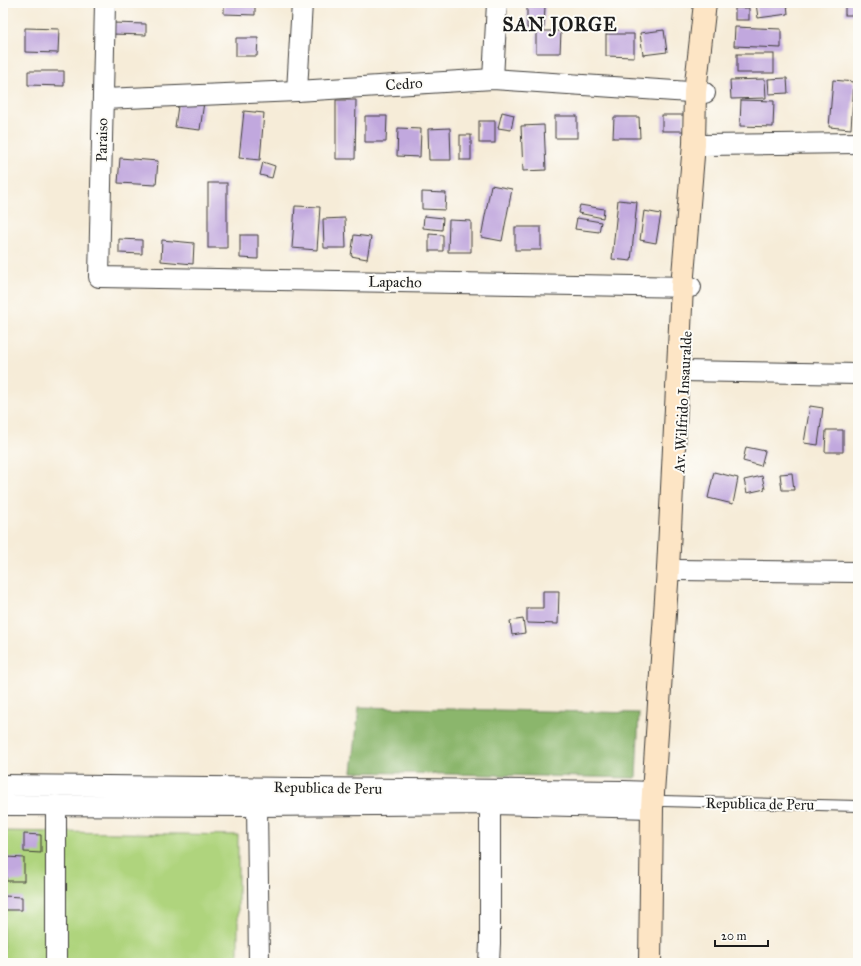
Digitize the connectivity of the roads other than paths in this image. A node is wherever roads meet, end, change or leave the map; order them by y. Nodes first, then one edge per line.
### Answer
1 (105, 3) edge
2 (302, 3) edge
3 (497, 3) edge
4 (704, 3) edge
5 (714, 3) edge
6 (493, 79) junction
7 (297, 91) junction
8 (700, 93) junction
9 (103, 99) junction
10 (858, 143) edge
11 (703, 145) junction
12 (99, 277) joint
13 (686, 287) junction
14 (682, 371) junction
15 (858, 374) edge
16 (676, 570) junction
17 (858, 572) edge
18 (3, 785) edge
19 (656, 800) junction
20 (490, 804) junction
21 (3, 806) edge
22 (56, 806) junction
23 (257, 806) junction
24 (858, 806) edge
25 (56, 963) edge
26 (259, 963) edge
27 (489, 963) edge
28 (650, 963) edge
29 (660, 963) edge

1 - 9 street, Paraiso
2 - 7 street
3 - 6 street
4 - 8 street
5 - 8 street, Av. Wilfrido Insauralde
6 - 7 street, Cedro
6 - 8 street, Cedro
7 - 9 street, Cedro
8 - 11 street, Av. Wilfrido Insauralde
8 - 13 street
9 - 12 street, Paraiso
10 - 11 street
11 - 13 street, Av. Wilfrido Insauralde
12 - 13 street, Lapacho
13 - 14 street, Av. Wilfrido Insauralde
13 - 19 street
14 - 15 street
14 - 16 street, Av. Wilfrido Insauralde
16 - 17 street
16 - 19 street, Av. Wilfrido Insauralde
18 - 19 street, Republica de Peru
19 - 20 street, Republica de Peru
19 - 24 lane, Republica de Peru
19 - 28 street
19 - 29 street
20 - 23 street, Republica de Peru
20 - 27 street
21 - 22 street, Republica de Peru
22 - 23 street, Republica de Peru
22 - 25 street
23 - 26 street

